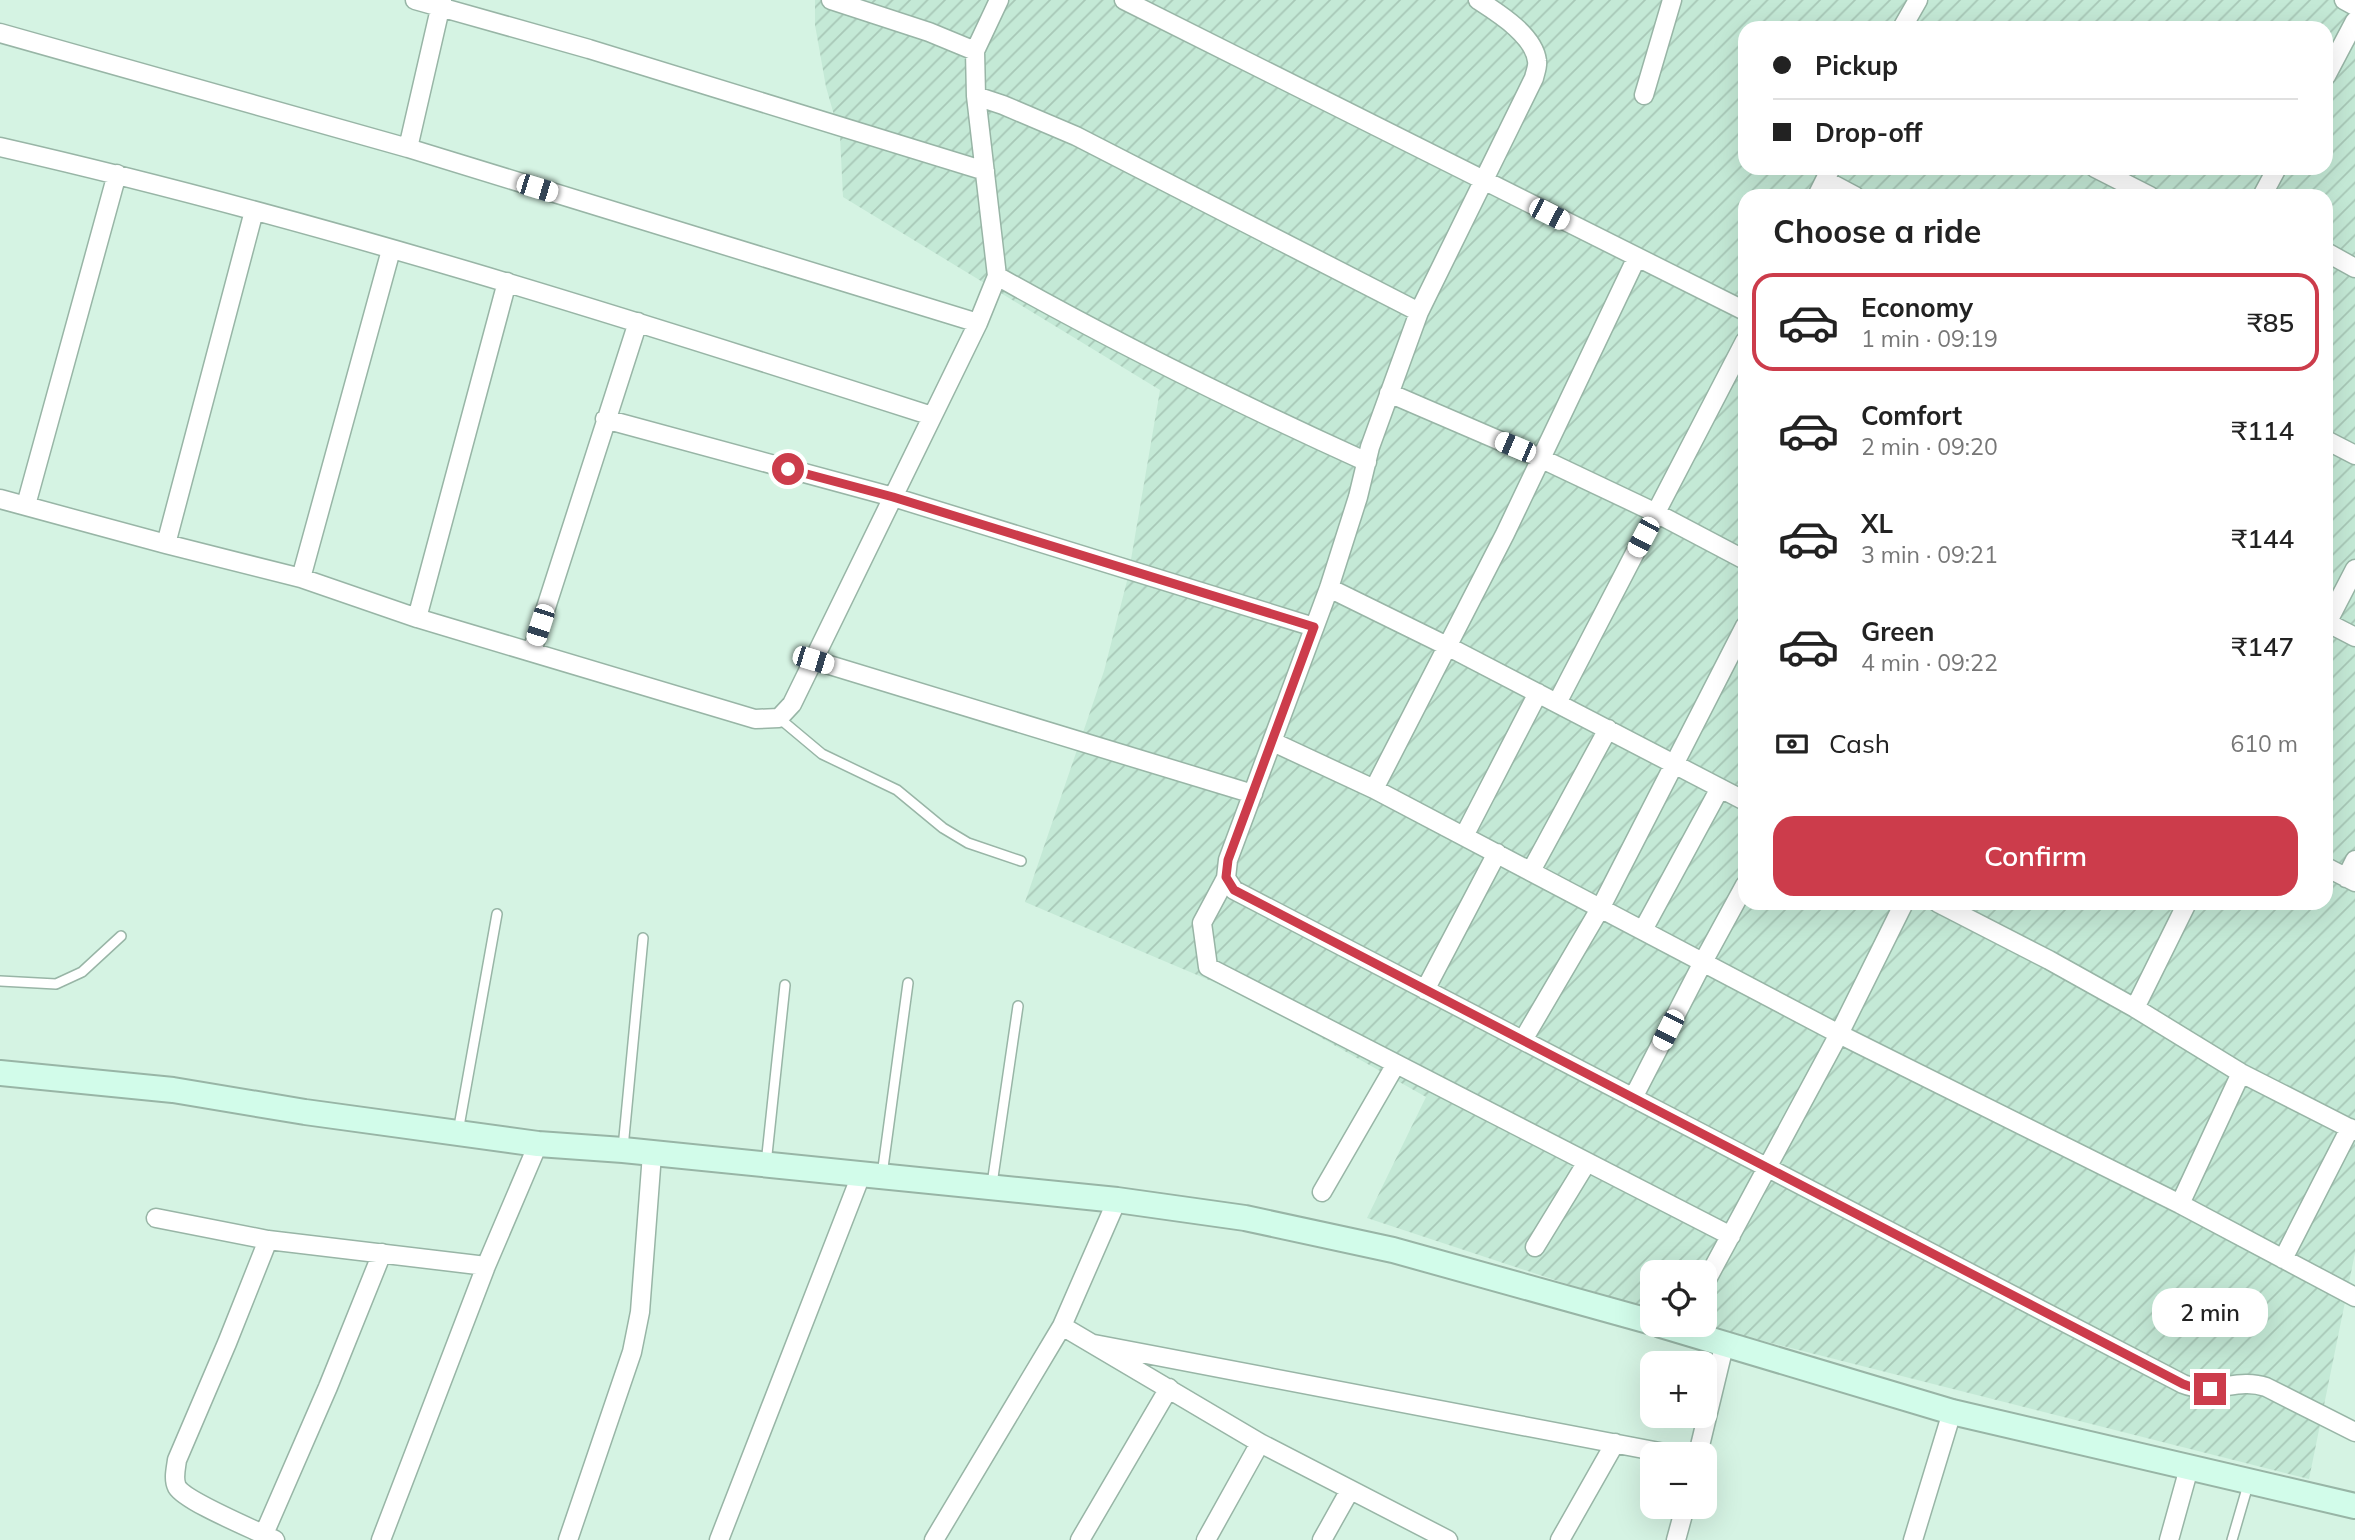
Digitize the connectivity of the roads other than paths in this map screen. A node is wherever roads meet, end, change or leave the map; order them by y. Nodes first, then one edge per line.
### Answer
1 (415, 0) edge
2 (831, 0) edge
3 (999, 0) edge
4 (1124, 0) edge
5 (1478, 0) edge
6 (1672, 0) edge
7 (1918, 0) edge
8 (2344, 0) edge
9 (441, 4) edge
10 (2355, 6) edge
11 (1906, 21) edge
12 (2355, 22) edge
13 (0, 33) edge
14 (975, 51) junction
15 (2333, 63) edge
16 (1644, 95) dead end
17 (976, 96) junction
18 (0, 147) edge
19 (408, 148) junction
20 (985, 171) junction
21 (117, 174) junction
22 (2109, 175) edge
23 (1483, 181) junction
24 (1824, 181) edge
25 (1841, 189) edge
26 (2136, 189) edge
27 (254, 211) junction
28 (391, 250) junction
29 (2333, 256) edge
30 (1637, 257) junction
31 (2355, 268) edge
32 (997, 276) junction
33 (507, 282) junction
34 (1738, 308) edge
35 (1419, 312) junction
36 (638, 322) junction
37 (978, 323) junction
38 (1738, 355) edge
39 (1389, 393) junction
40 (932, 416) junction
41 (606, 419) junction
42 (2333, 444) edge
43 (2355, 455) edge
44 (1540, 458) junction
45 (1367, 462) junction
46 (893, 497) junction
47 (0, 499) edge
48 (26, 505) junction
49 (1656, 513) junction
50 (166, 544) junction
51 (1738, 556) edge
52 (2355, 569) edge
53 (301, 578) junction
54 (1329, 588) junction
55 (2333, 610) edge
56 (417, 618) junction
57 (1314, 627) junction
58 (2333, 627) edge
59 (2355, 638) edge
60 (1738, 640) edge
61 (1447, 646) junction
62 (532, 651) junction
63 (813, 660) junction
64 (1538, 693) junction
65 (1557, 703) junction
66 (779, 718) junction
67 (1608, 729) junction
68 (1273, 742) junction
69 (1674, 764) junction
70 (1720, 788) junction
71 (1374, 789) junction
72 (1253, 794) junction
73 (1738, 797) edge
74 (1464, 836) junction
75 (1497, 853) junction
76 (2355, 860) edge
77 (1021, 861) dead end
78 (1531, 871) junction
79 (2333, 871) edge
80 (1226, 877) junction
81 (2351, 880) edge
82 (1738, 898) edge
83 (1601, 907) junction
84 (1901, 910) edge
85 (1952, 910) edge
86 (2184, 910) edge
87 (498, 914) dead end
88 (1643, 930) junction
89 (121, 936) dead end
90 (643, 938) dead end
91 (1703, 962) junction
92 (0, 981) edge
93 (908, 983) dead end
94 (785, 985) dead end
95 (1425, 990) junction
96 (1018, 1006) dead end
97 (2135, 1008) junction
98 (1839, 1034) junction
99 (1523, 1040) junction
100 (1396, 1064) junction
101 (0, 1073) edge
102 (2241, 1073) junction
103 (1633, 1098) junction
104 (2352, 1130) edge
105 (458, 1133) junction
106 (538, 1144) junction
107 (623, 1150) junction
108 (652, 1154) junction
109 (1587, 1162) junction
110 (766, 1165) junction
111 (1767, 1167) junction
112 (871, 1176) junction
113 (991, 1188) junction
114 (1322, 1192) dead end
115 (1117, 1200) junction
116 (2180, 1204) junction
117 (156, 1218) dead end
118 (1731, 1236) junction
119 (268, 1240) junction
120 (1535, 1247) dead end
121 (382, 1253) junction
122 (2283, 1259) junction
123 (1717, 1261) edge
124 (486, 1266) junction
125 (2355, 1296) edge
126 (1640, 1319) edge
127 (1062, 1326) junction
128 (1706, 1337) edge
129 (1725, 1342) junction
130 (1094, 1344) junction
131 (1169, 1388) junction
132 (1952, 1412) junction
133 (2355, 1432) edge
134 (1701, 1442) edge
135 (1260, 1443) junction
136 (1615, 1443) junction
137 (1640, 1448) edge
138 (2189, 1468) junction
139 (2249, 1482) junction
140 (1350, 1490) junction
141 (2355, 1506) edge
142 (1682, 1519) edge
143 (270, 1537) edge
144 (1442, 1538) edge
145 (381, 1540) edge
146 (568, 1540) edge
147 (719, 1540) edge
148 (934, 1540) edge
149 (1080, 1540) edge
150 (1206, 1540) edge
151 (1322, 1540) edge
152 (1560, 1540) edge
153 (1676, 1540) edge
154 (1913, 1540) edge
155 (2169, 1540) edge
156 (2232, 1540) edge

1 - 9 street
2 - 14 street
3 - 14 street
4 - 23 street
5 - 23 street
6 - 16 street
7 - 11 street
8 - 10 street
9 - 19 street
9 - 20 street
12 - 15 street
13 - 19 street
14 - 17 street
17 - 20 street
17 - 35 street
18 - 21 street
19 - 37 street
20 - 32 street
21 - 27 street
21 - 48 street
22 - 26 street
23 - 30 street
23 - 35 street
24 - 25 street
27 - 28 street
27 - 50 street
28 - 33 street
28 - 53 street
29 - 31 street
30 - 34 street
30 - 44 street
32 - 37 street
32 - 45 street
33 - 36 street
33 - 56 street
35 - 39 street
36 - 40 street
36 - 41 street
37 - 40 street
38 - 49 street
39 - 44 street
39 - 45 street
40 - 46 street
41 - 46 street
41 - 62 street
42 - 43 street
44 - 49 street
44 - 61 street
45 - 54 street
46 - 57 street
46 - 63 street
47 - 48 street
48 - 50 street
49 - 51 street
49 - 65 street
50 - 53 street
52 - 55 street
53 - 56 street
54 - 57 street
54 - 61 street
56 - 62 street
57 - 68 street
58 - 59 street
60 - 69 street
61 - 64 street
61 - 71 street
62 - 66 street
63 - 66 street
63 - 72 street
64 - 65 street
64 - 74 street
65 - 67 street
66 - 77 lane
67 - 69 street
67 - 78 street
68 - 71 street
68 - 72 street
69 - 70 street
69 - 83 street
70 - 73 street
70 - 88 street
71 - 74 street
72 - 80 street
74 - 75 street
75 - 78 street
75 - 95 street
76 - 81 street
78 - 83 street
79 - 81 street
80 - 95 street
80 - 100 street
82 - 91 street
83 - 88 street
83 - 99 street
84 - 98 street
85 - 97 street
86 - 97 street
87 - 105 lane
88 - 91 street
89 - 92 lane
90 - 107 lane
91 - 98 street
91 - 103 street
93 - 112 lane
94 - 110 lane
95 - 99 street
96 - 113 lane
97 - 102 street
98 - 111 street
98 - 116 street
99 - 103 street
100 - 109 street
100 - 114 street
101 - 105 street
102 - 104 street
102 - 116 street
103 - 111 street
104 - 122 street
105 - 106 street
106 - 107 street
106 - 124 street
107 - 108 street
108 - 110 street
108 - 146 street
109 - 118 street
109 - 120 street
110 - 112 street
111 - 118 street
111 - 133 street
112 - 113 street
112 - 147 street
113 - 115 street
115 - 126 street
115 - 127 street
116 - 122 street
117 - 119 street
118 - 123 street
119 - 121 street
119 - 143 street
121 - 124 street
121 - 143 street
122 - 125 street
124 - 145 street
127 - 130 street
127 - 148 street
128 - 129 street
129 - 132 street
129 - 134 street
130 - 131 street
130 - 136 street
131 - 135 street
131 - 149 street
132 - 138 street
132 - 154 street
135 - 140 street
135 - 150 street
136 - 137 street
136 - 152 street
138 - 139 street
138 - 155 street
139 - 141 street
139 - 156 lane
140 - 144 street
140 - 151 street
142 - 153 street

